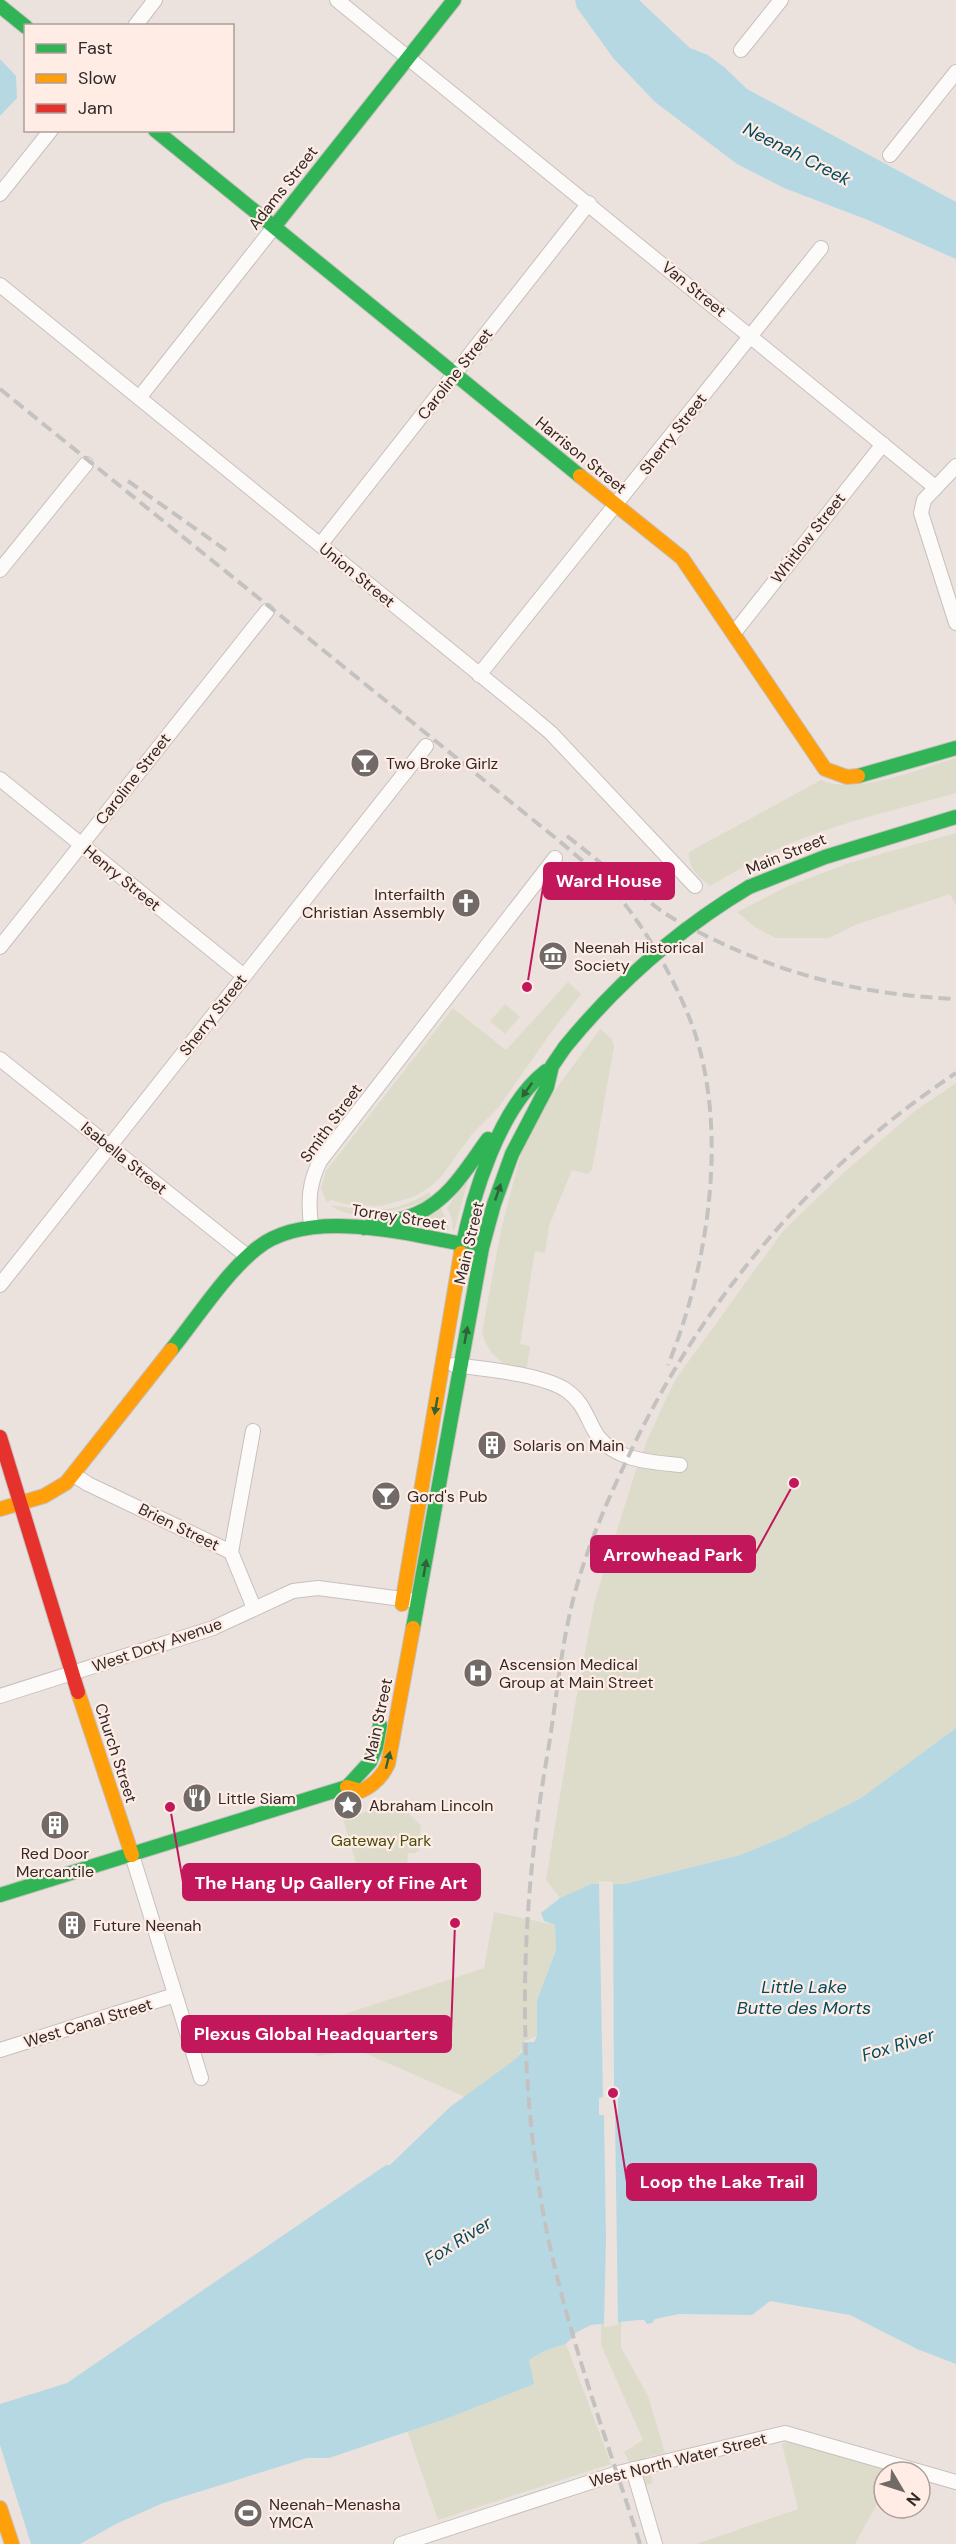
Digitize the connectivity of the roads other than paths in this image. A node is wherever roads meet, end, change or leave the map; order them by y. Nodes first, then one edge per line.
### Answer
1 (155, 0) edge
2 (338, 0) edge
3 (454, 0) edge
4 (781, 0) edge
5 (0, 6) edge
6 (137, 24) edge
7 (24, 25) edge
8 (741, 50) dead end
9 (408, 57) junction
10 (956, 72) edge
11 (49, 132) edge
12 (157, 132) edge
13 (891, 155) dead end
14 (0, 194) edge
15 (589, 203) junction
16 (274, 227) junction
17 (821, 248) dead end
18 (0, 285) edge
19 (751, 336) junction
20 (455, 374) junction
21 (139, 398) junction
22 (883, 444) junction
23 (86, 464) dead end
24 (956, 466) edge
25 (935, 487) junction
26 (616, 505) junction
27 (320, 545) junction
28 (0, 570) edge
29 (267, 611) dead end
30 (956, 623) edge
31 (734, 633) junction
32 (478, 675) junction
33 (426, 746) dead end
34 (956, 748) edge
35 (0, 779) edge
36 (956, 817) edge
37 (81, 845) junction
38 (555, 858) dead end
39 (695, 886) dead end
40 (0, 947) edge
41 (244, 976) junction
42 (0, 1059) edge
43 (552, 1066) junction
44 (508, 1119) junction
45 (109, 1147) junction
46 (311, 1225) junction
47 (364, 1228) junction
48 (463, 1244) junction
49 (482, 1248) junction
50 (248, 1256) junction
51 (0, 1285) edge
52 (443, 1364) junction
53 (461, 1366) junction
54 (253, 1431) dead end
55 (0, 1437) edge
56 (680, 1465) dead end
57 (74, 1474) junction
58 (21, 1502) junction
59 (0, 1509) edge
60 (231, 1552) junction
61 (404, 1598) junction
62 (419, 1602) junction
63 (254, 1608) junction
64 (399, 1620) dead end
65 (73, 1673) junction
66 (0, 1696) edge
67 (383, 1706) dead end
68 (347, 1787) junction
69 (132, 1855) junction
70 (0, 1895) edge
71 (175, 1995) junction
72 (0, 2050) edge
73 (201, 2078) dead end
74 (633, 2469) junction
75 (956, 2482) edge
76 (0, 2508) edge
77 (12, 2544) edge
78 (401, 2544) edge
79 (655, 2544) edge

1 - 6 street
2 - 9 street, Van Street
3 - 9 main road, Adams Street
4 - 8 street
5 - 7 main road
9 - 15 street, Van Street
9 - 16 main road, Adams Street
10 - 13 street
11 - 14 street
12 - 16 main road, Harrison Street
15 - 19 street, Van Street
15 - 20 street, Caroline Street
16 - 20 main road, Harrison Street
16 - 21 street, Adams Street
17 - 19 street, Sherry Street
18 - 21 street, Union Street
19 - 22 street, Van Street
19 - 26 street, Sherry Street
20 - 26 main road, Harrison Street
20 - 27 street, Caroline Street
21 - 27 street, Union Street
22 - 25 street, Van Street
22 - 31 street, Whitlow Street
23 - 28 street
24 - 25 street
25 - 30 street
26 - 31 main road, Harrison Street
26 - 32 street, Sherry Street
27 - 32 street, Union Street
29 - 37 street, Caroline Street
31 - 34 main road, Harrison Street
32 - 39 street, Union Street
33 - 41 street, Sherry Street
35 - 37 street, Henry Street
36 - 43 main road, Main Street, bridge
37 - 40 street, Caroline Street
37 - 41 street, Henry Street
38 - 46 street, Smith Street
41 - 45 street, Sherry Street
42 - 45 street, Isabella Street
43 -> 44 main road, Main Street
49 -> 43 main road, Main Street
44 - 47 main road
44 - 48 main road, Main Street
45 - 50 street, Isabella Street
45 - 51 street, Sherry Street
46 - 47 main road, Torrey Street
46 - 50 main road
47 - 48 main road, Torrey Street
48 - 49 main road, Torrey Street
48 - 52 main road, Main Street
53 -> 49 main road, Main Street
50 - 57 main road
52 - 53 street
52 -> 61 main road, Main Street
53 - 56 street
62 -> 53 main road, Main Street
54 - 60 street
55 - 58 main road, Church Street
57 - 58 main road
57 - 60 street, Brien Street
58 - 59 main road
58 - 65 main road, Church Street
60 - 63 street, Brien Street
61 - 62 street, West Doty Avenue
61 - 63 street, West Doty Avenue
61 - 64 main road, Main Street
68 -> 62 main road, Main Street
63 - 65 street, West Doty Avenue
65 - 66 street, West Doty Avenue
65 - 69 main road, Church Street
67 - 68 main road, Main Street
68 - 69 main road
69 - 70 main road
69 - 71 street, Church Street
71 - 72 street, West Canal Street
71 - 73 street, Church Street
74 - 75 street, West North Water Street
74 - 78 street, West North Water Street
74 - 79 street
76 - 77 main road

